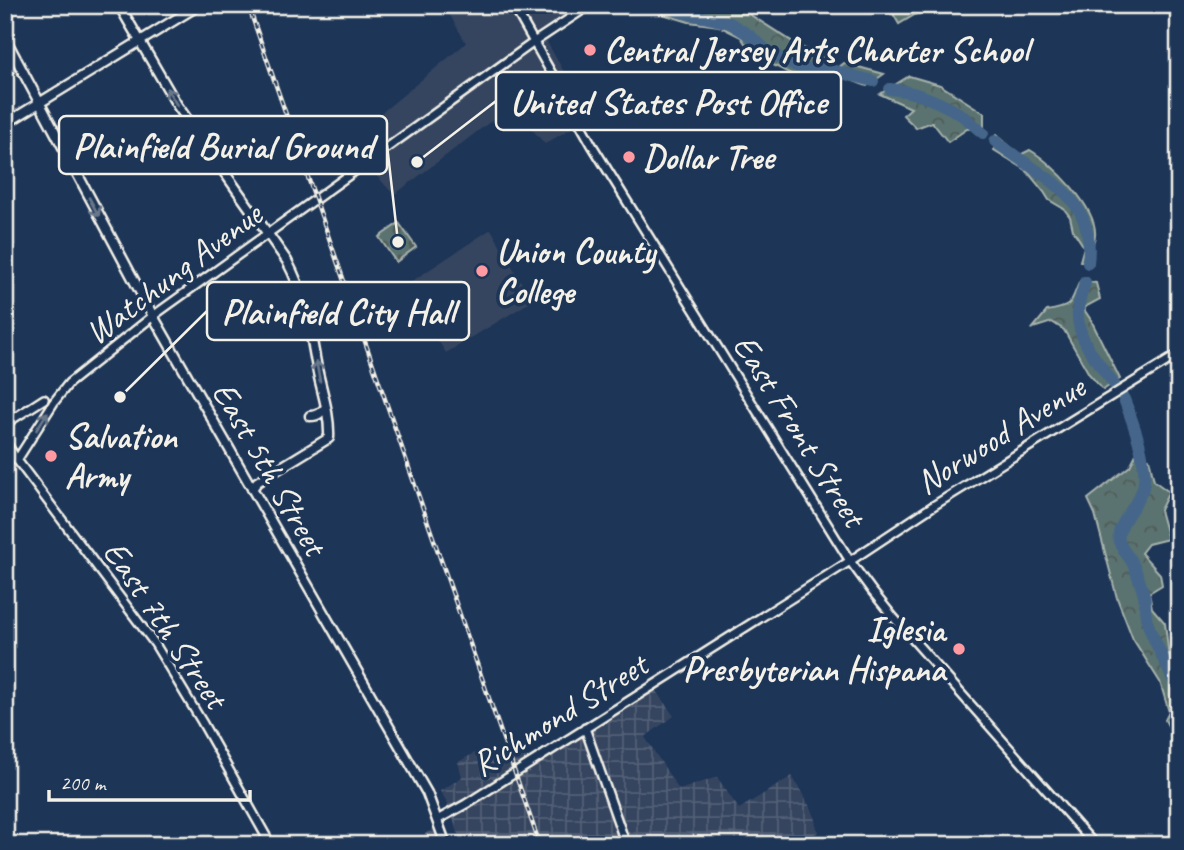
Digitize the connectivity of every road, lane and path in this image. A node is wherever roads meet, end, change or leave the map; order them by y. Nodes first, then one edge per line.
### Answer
1 (119, 5) edge
2 (198, 5) edge
3 (513, 5) edge
4 (590, 5) edge
5 (5, 38) edge
6 (139, 41) junction
7 (534, 42) junction
8 (39, 103) junction
9 (5, 124) edge
10 (268, 233) junction
11 (153, 316) junction
12 (1179, 354) edge
13 (44, 399) dead end
14 (326, 407) junction
15 (310, 415) dead end
16 (5, 424) edge
17 (5, 441) edge
18 (17, 460) junction
19 (252, 489) junction
20 (850, 561) junction
21 (585, 728) junction
22 (438, 820) junction
23 (271, 845) edge
24 (446, 845) edge
25 (626, 845) edge
26 (1095, 845) edge

1 - 6 main road
2 - 6 main road
3 - 7 street, East Front Street
4 - 7 street, Watchung Avenue
5 - 8 main road, East 5th Street
6 - 8 main road
10 -> 6 main road
7 - 10 street, Watchung Avenue
7 - 20 street, East Front Street
8 - 9 main road
8 -> 11 main road, East 5th Street
10 - 11 street, Watchung Avenue
14 -> 10 main road
18 -> 11 street, Watchung Avenue
11 - 19 main road, East 5th Street
12 - 20 street, Norwood Avenue
13 - 16 street
14 - 15 main road
14 - 19 main road
17 - 18 street, East 7th Street
18 - 23 street, East 7th Street
19 - 22 main road, East 5th Street
20 - 21 street, Richmond Street
20 - 26 street, East Front Street
21 - 22 street, Richmond Street
21 - 25 street
22 - 24 main road, East 5th Street

